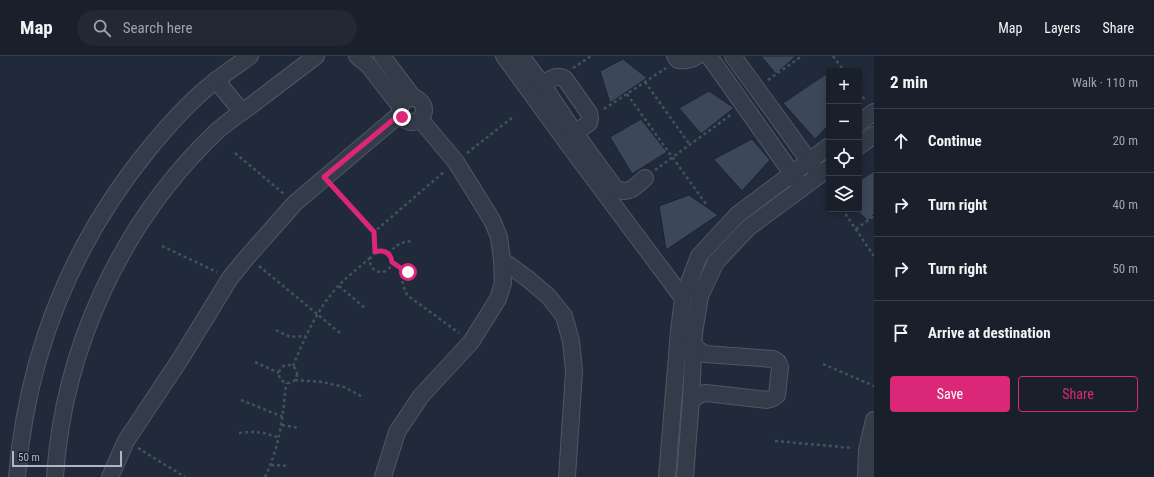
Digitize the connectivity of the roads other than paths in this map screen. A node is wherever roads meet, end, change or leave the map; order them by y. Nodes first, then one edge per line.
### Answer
1 (250, 56) edge
2 (316, 56) edge
3 (357, 56) edge
4 (382, 56) edge
5 (504, 56) edge
6 (521, 56) edge
7 (697, 56) edge
8 (709, 56) edge
9 (733, 56) edge
10 (677, 58) edge
11 (216, 80) junction
12 (542, 84) junction
13 (404, 106) junction
14 (242, 112) junction
15 (874, 112) edge
16 (862, 121) edge
17 (575, 133) junction
18 (874, 135) edge
19 (862, 144) edge
20 (826, 148) edge
21 (809, 161) junction
22 (824, 172) edge
23 (792, 173) junction
24 (645, 178) road end
25 (802, 188) junction
26 (502, 260) junction
27 (683, 298) junction
28 (694, 345) junction
29 (691, 400) junction
30 (874, 420) edge
31 (17, 477) edge
32 (55, 477) edge
33 (110, 477) edge
34 (383, 477) edge
35 (567, 477) edge
36 (667, 477) edge
37 (685, 477) edge
38 (866, 477) edge

1 - 11 street
2 - 14 street
3 - 13 street
4 - 13 street
5 - 27 street
6 - 12 street
7 - 10 street
8 - 23 street
9 - 21 street
11 - 14 street
11 - 31 street
12 - 17 street
12 - 17 street
13 - 26 street
13 - 33 street
14 - 32 street
15 - 16 street
17 - 24 street
18 - 19 street
20 - 21 street
21 - 22 street
21 - 23 street
22 - 25 street
23 - 25 street
23 - 27 street
25 - 28 street
26 - 34 street
26 - 35 street
27 - 36 street
28 - 29 street
28 - 29 street
29 - 37 street
30 - 38 street

